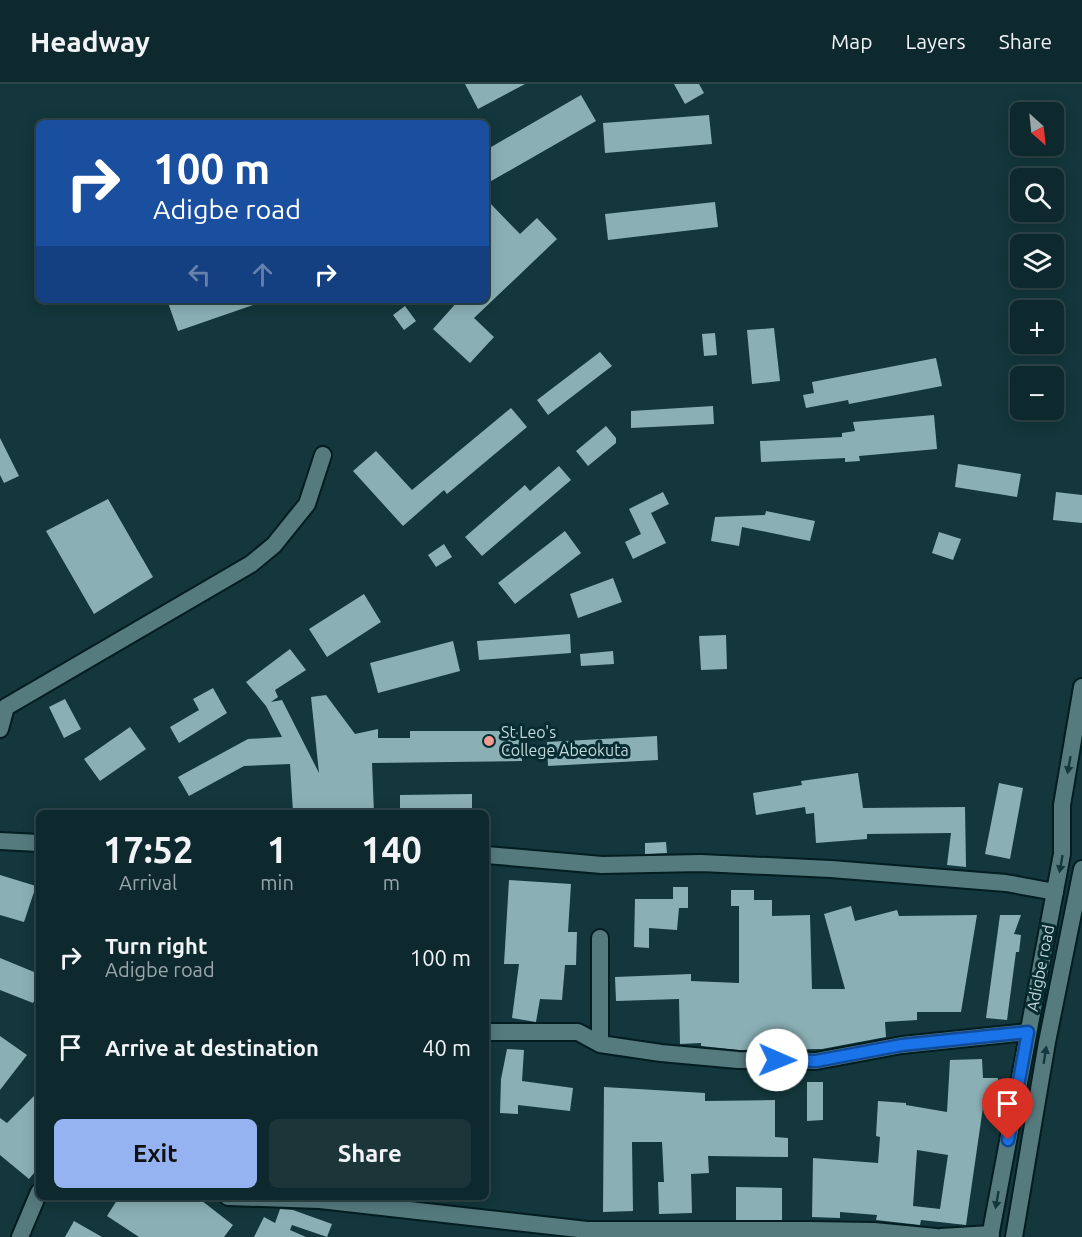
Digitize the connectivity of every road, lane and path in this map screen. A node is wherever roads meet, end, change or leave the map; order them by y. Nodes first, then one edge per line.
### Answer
1 (323, 455) dead end
2 (1082, 687) edge
3 (0, 729) edge
4 (0, 841) edge
5 (36, 843) edge
6 (489, 855) edge
7 (1082, 869) edge
8 (1055, 892) junction
9 (600, 938) dead end
10 (489, 1032) edge
11 (1028, 1032) junction
12 (600, 1044) junction
13 (36, 1199) edge
14 (320, 1200) edge
15 (809, 1233) edge
16 (587, 1234) edge
17 (990, 1236) edge
18 (20, 1237) edge
19 (936, 1237) edge
20 (941, 1237) edge
21 (1014, 1237) edge

1 - 3 street
2 -> 8 street, Adigbe road
4 - 5 street
6 - 8 street
21 -> 7 street
8 - 11 street, Adigbe road
9 - 12 street
10 - 12 street
11 - 12 street
11 -> 17 street, Adigbe road
13 - 18 street
14 - 16 street
15 - 16 street
15 - 19 street
17 - 20 street

